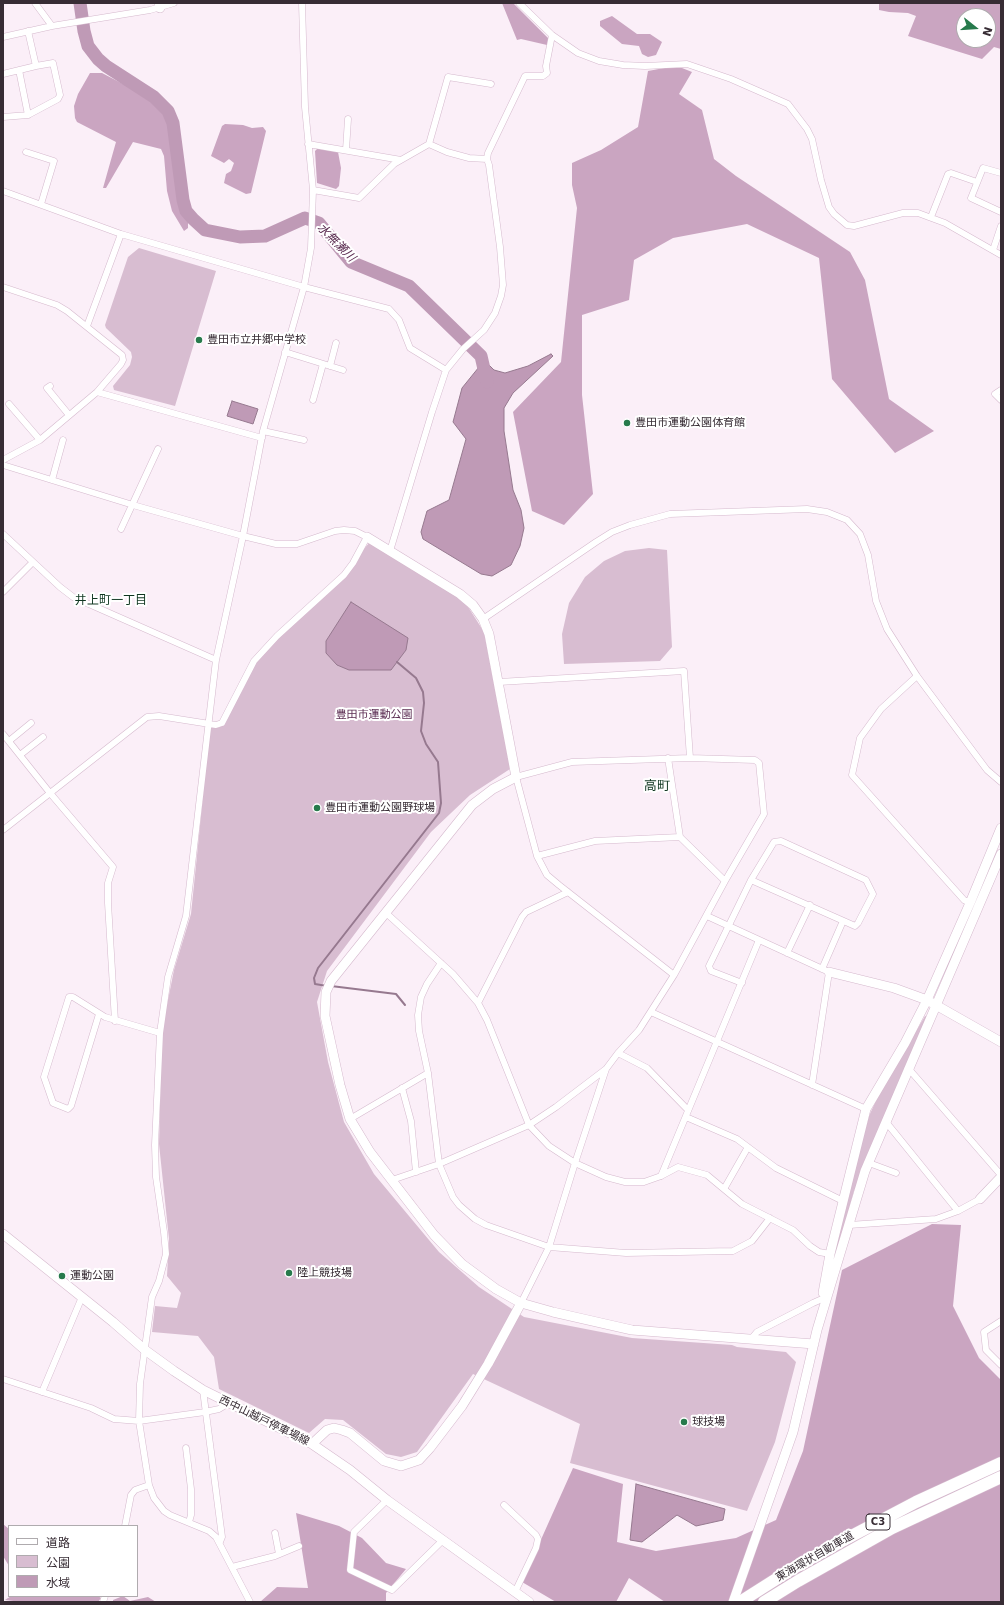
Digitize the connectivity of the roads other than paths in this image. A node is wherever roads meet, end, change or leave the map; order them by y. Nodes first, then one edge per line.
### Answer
1 (35, 3) edge
2 (174, 3) edge
3 (302, 3) edge
4 (519, 3) edge
5 (160, 6) edge
6 (52, 26) junction
7 (28, 31) junction
8 (552, 35) junction
9 (3, 37) edge
10 (36, 66) junction
11 (19, 70) junction
12 (3, 74) edge
13 (491, 84) dead end
14 (28, 115) junction
15 (3, 117) edge
16 (348, 119) dead end
17 (308, 144) junction
18 (429, 144) junction
19 (346, 150) junction
20 (26, 152) dead end
21 (487, 159) junction
22 (401, 160) junction
23 (1001, 173) edge
24 (976, 182) junction
25 (313, 190) junction
26 (3, 191) edge
27 (41, 204) junction
28 (1001, 212) edge
29 (931, 217) junction
30 (1001, 226) edge
31 (121, 234) junction
32 (992, 250) junction
33 (1001, 255) edge
34 (3, 287) edge
35 (304, 287) junction
36 (87, 326) junction
37 (336, 343) dead end
38 (285, 352) junction
39 (323, 364) junction
40 (330, 366) junction
41 (343, 370) dead end
42 (446, 370) junction
43 (50, 386) dead end
44 (1001, 390) edge
45 (97, 392) junction
46 (313, 400) dead end
47 (1001, 400) edge
48 (9, 404) dead end
49 (69, 414) junction
50 (263, 434) junction
51 (40, 440) junction
52 (63, 440) dead end
53 (304, 440) dead end
54 (158, 449) dead end
55 (3, 460) edge
56 (3, 465) edge
57 (52, 480) junction
58 (133, 504) junction
59 (121, 529) dead end
60 (3, 534) edge
61 (243, 536) junction
62 (367, 537) junction
63 (390, 551) junction
64 (33, 562) junction
65 (3, 592) edge
66 (482, 619) junction
67 (216, 660) junction
68 (917, 676) junction
69 (499, 682) junction
70 (31, 723) dead end
71 (210, 724) junction
72 (3, 734) edge
73 (43, 737) dead end
74 (9, 741) junction
75 (20, 755) junction
76 (668, 758) junction
77 (690, 758) junction
78 (516, 777) junction
79 (1001, 782) edge
80 (50, 793) junction
81 (1001, 828) edge
82 (3, 830) edge
83 (680, 837) junction
84 (1001, 854) edge
85 (537, 856) junction
86 (751, 880) junction
87 (725, 881) junction
88 (568, 892) junction
89 (970, 903) junction
90 (810, 905) junction
91 (385, 912) junction
92 (707, 916) junction
93 (843, 921) junction
94 (728, 926) junction
95 (760, 940) junction
96 (787, 954) junction
97 (441, 963) junction
98 (825, 971) junction
99 (674, 974) junction
100 (742, 983) junction
101 (932, 1002) junction
102 (478, 1003) junction
103 (651, 1012) junction
104 (99, 1014) junction
105 (115, 1021) junction
106 (160, 1033) junction
107 (717, 1041) junction
108 (1001, 1042) edge
109 (618, 1053) junction
110 (908, 1068) junction
111 (606, 1069) junction
112 (428, 1073) junction
113 (812, 1085) junction
114 (402, 1088) junction
115 (866, 1108) junction
116 (688, 1110) junction
117 (686, 1118) junction
118 (350, 1119) junction
119 (886, 1122) junction
120 (529, 1125) junction
121 (748, 1147) junction
122 (575, 1162) junction
123 (868, 1163) junction
124 (439, 1164) junction
125 (416, 1172) junction
126 (896, 1173) dead end
127 (660, 1176) junction
128 (1001, 1176) edge
129 (392, 1180) junction
130 (724, 1190) junction
131 (980, 1199) joint
132 (843, 1201) junction
133 (958, 1211) junction
134 (770, 1218) junction
135 (849, 1225) junction
136 (3, 1234) edge
137 (549, 1247) junction
138 (830, 1254) junction
139 (82, 1297) junction
140 (822, 1299) junction
141 (521, 1303) junction
142 (1001, 1321) edge
143 (817, 1330) junction
144 (752, 1338) junction
145 (814, 1344) junction
146 (145, 1350) junction
147 (1001, 1365) edge
148 (3, 1378) edge
149 (203, 1390) junction
150 (42, 1392) junction
151 (226, 1402) junction
152 (205, 1412) junction
153 (139, 1421) junction
154 (312, 1444) junction
155 (186, 1448) dead end
156 (1001, 1463) edge
157 (1001, 1476) edge
158 (149, 1485) junction
159 (387, 1500) junction
160 (504, 1504) dead end
161 (189, 1522) junction
162 (125, 1525) edge
163 (275, 1533) dead end
164 (443, 1540) junction
165 (220, 1542) junction
166 (299, 1546) dead end
167 (278, 1554) junction
168 (232, 1567) junction
169 (515, 1592) junction
170 (250, 1602) edge
171 (529, 1602) edge
172 (733, 1602) edge
173 (740, 1602) edge
174 (764, 1602) edge

1 - 6 street
2 - 5 street
3 - 17 street
4 - 8 street
5 - 6 street
6 - 7 street
7 - 9 street
7 - 10 street
8 - 21 street
8 - 29 street
10 - 11 street
10 - 14 street
11 - 12 street
11 - 14 street
13 - 18 street
14 - 15 street
16 - 19 street
17 - 19 street
17 - 25 street
18 - 21 street
18 - 22 street
19 - 22 street
20 - 27 street
21 - 42 street
22 - 25 street
23 - 24 street
24 - 28 street
24 - 29 street
25 - 35 street
26 - 27 street
27 - 31 street
29 - 32 street
30 - 32 street
31 - 35 street
31 - 36 street
32 - 33 street
34 - 36 street
35 - 38 street
35 - 42 street
36 - 45 street
37 - 40 street
38 - 39 street
38 - 50 street
39 - 40 street
39 - 46 street
40 - 41 street
42 - 63 street
43 - 49 street
44 - 47 street
45 - 49 street
45 - 50 street
48 - 51 street
49 - 51 street
50 - 53 street
50 - 61 street
51 - 55 street
52 - 57 street
54 - 58 street
56 - 57 street
57 - 58 street
58 - 59 street
58 - 61 street
60 - 64 street
61 - 62 street
61 - 67 street
62 - 63 street
62 - 71 street
63 - 66 street
64 - 65 street
64 - 67 street
66 - 68 street
66 - 69 street
67 - 71 street
68 - 79 street
68 - 89 street
69 - 77 street
69 - 78 street
70 - 74 street
71 - 80 street
71 - 106 street
72 - 74 street
73 - 75 street
74 - 75 street
75 - 80 street
76 - 77 street
76 - 78 street
76 - 83 street
77 - 87 street
78 - 85 street
78 - 91 street
80 - 82 street
80 - 105 street
81 - 89 street
83 - 85 street
83 - 87 street
84 - 101 street
85 - 88 street
86 - 90 street
86 - 93 street
86 - 94 street
87 - 92 street
88 - 99 street
88 - 102 street
89 - 101 street
90 - 93 street
90 - 96 street
91 - 97 street
91 - 118 street
92 - 94 street
92 - 99 street
93 - 98 street
94 - 95 street
94 - 100 street
95 - 96 street
95 - 100 street
96 - 98 street
97 - 102 street
97 - 112 street
98 - 101 street
98 - 113 street
99 - 103 street
100 - 107 street
101 - 108 street
101 - 110 street
101 - 115 street
102 - 120 street
103 - 107 street
103 - 109 street
104 - 104 street
104 - 105 street
105 - 106 street
106 - 146 street
107 - 113 street
107 - 116 street
109 - 111 street
109 - 116 street
110 - 119 street
110 - 128 street
111 - 120 street
111 - 122 street
112 - 114 street
112 - 124 street
113 - 115 street
114 - 118 street
114 - 125 street
115 - 132 street
116 - 117 street
117 - 121 street
117 - 127 street
118 - 129 street
119 - 123 street
119 - 133 street
120 - 122 street
120 - 124 street
121 - 130 street
121 - 132 street
122 - 127 street
122 - 137 street
123 - 126 street
123 - 135 street
124 - 125 street
124 - 137 street
125 - 129 street
127 - 130 street
128 - 131 street
129 - 141 street
130 - 134 street
131 - 133 street
132 - 138 street
133 - 135 street
134 - 137 street
134 - 138 street
135 - 143 street
136 - 139 street, 西中山越戸停車場線
137 - 141 street
138 - 140 street
139 - 146 street, 西中山越戸停車場線
139 - 150 street
140 - 143 street
140 - 144 street
141 - 144 street
141 - 154 street
142 - 147 street
143 - 145 street
144 - 145 street
145 - 172 street
146 - 149 street, 西中山越戸停車場線
146 - 153 street
148 - 150 street
149 - 151 street, 西中山越戸停車場線
149 - 152 street
150 - 153 street
151 - 152 street
151 - 154 street, 西中山越戸停車場線
152 - 153 street
152 - 165 street
153 - 158 street
154 - 159 street, 西中山越戸停車場線
155 - 161 street
156 - 173 highway, 東海環状自動車道 / C3
157 - 174 highway, 東海環状自動車道 / C3
158 - 161 street
158 - 162 street
159 - 164 street, 西中山越戸停車場線
159 - 164 street
160 - 169 street
161 - 165 street
163 - 167 street
164 - 169 street, 西中山越戸停車場線
165 - 168 street
166 - 167 street
167 - 168 street
168 - 170 street
169 - 171 street, 西中山越戸停車場線

